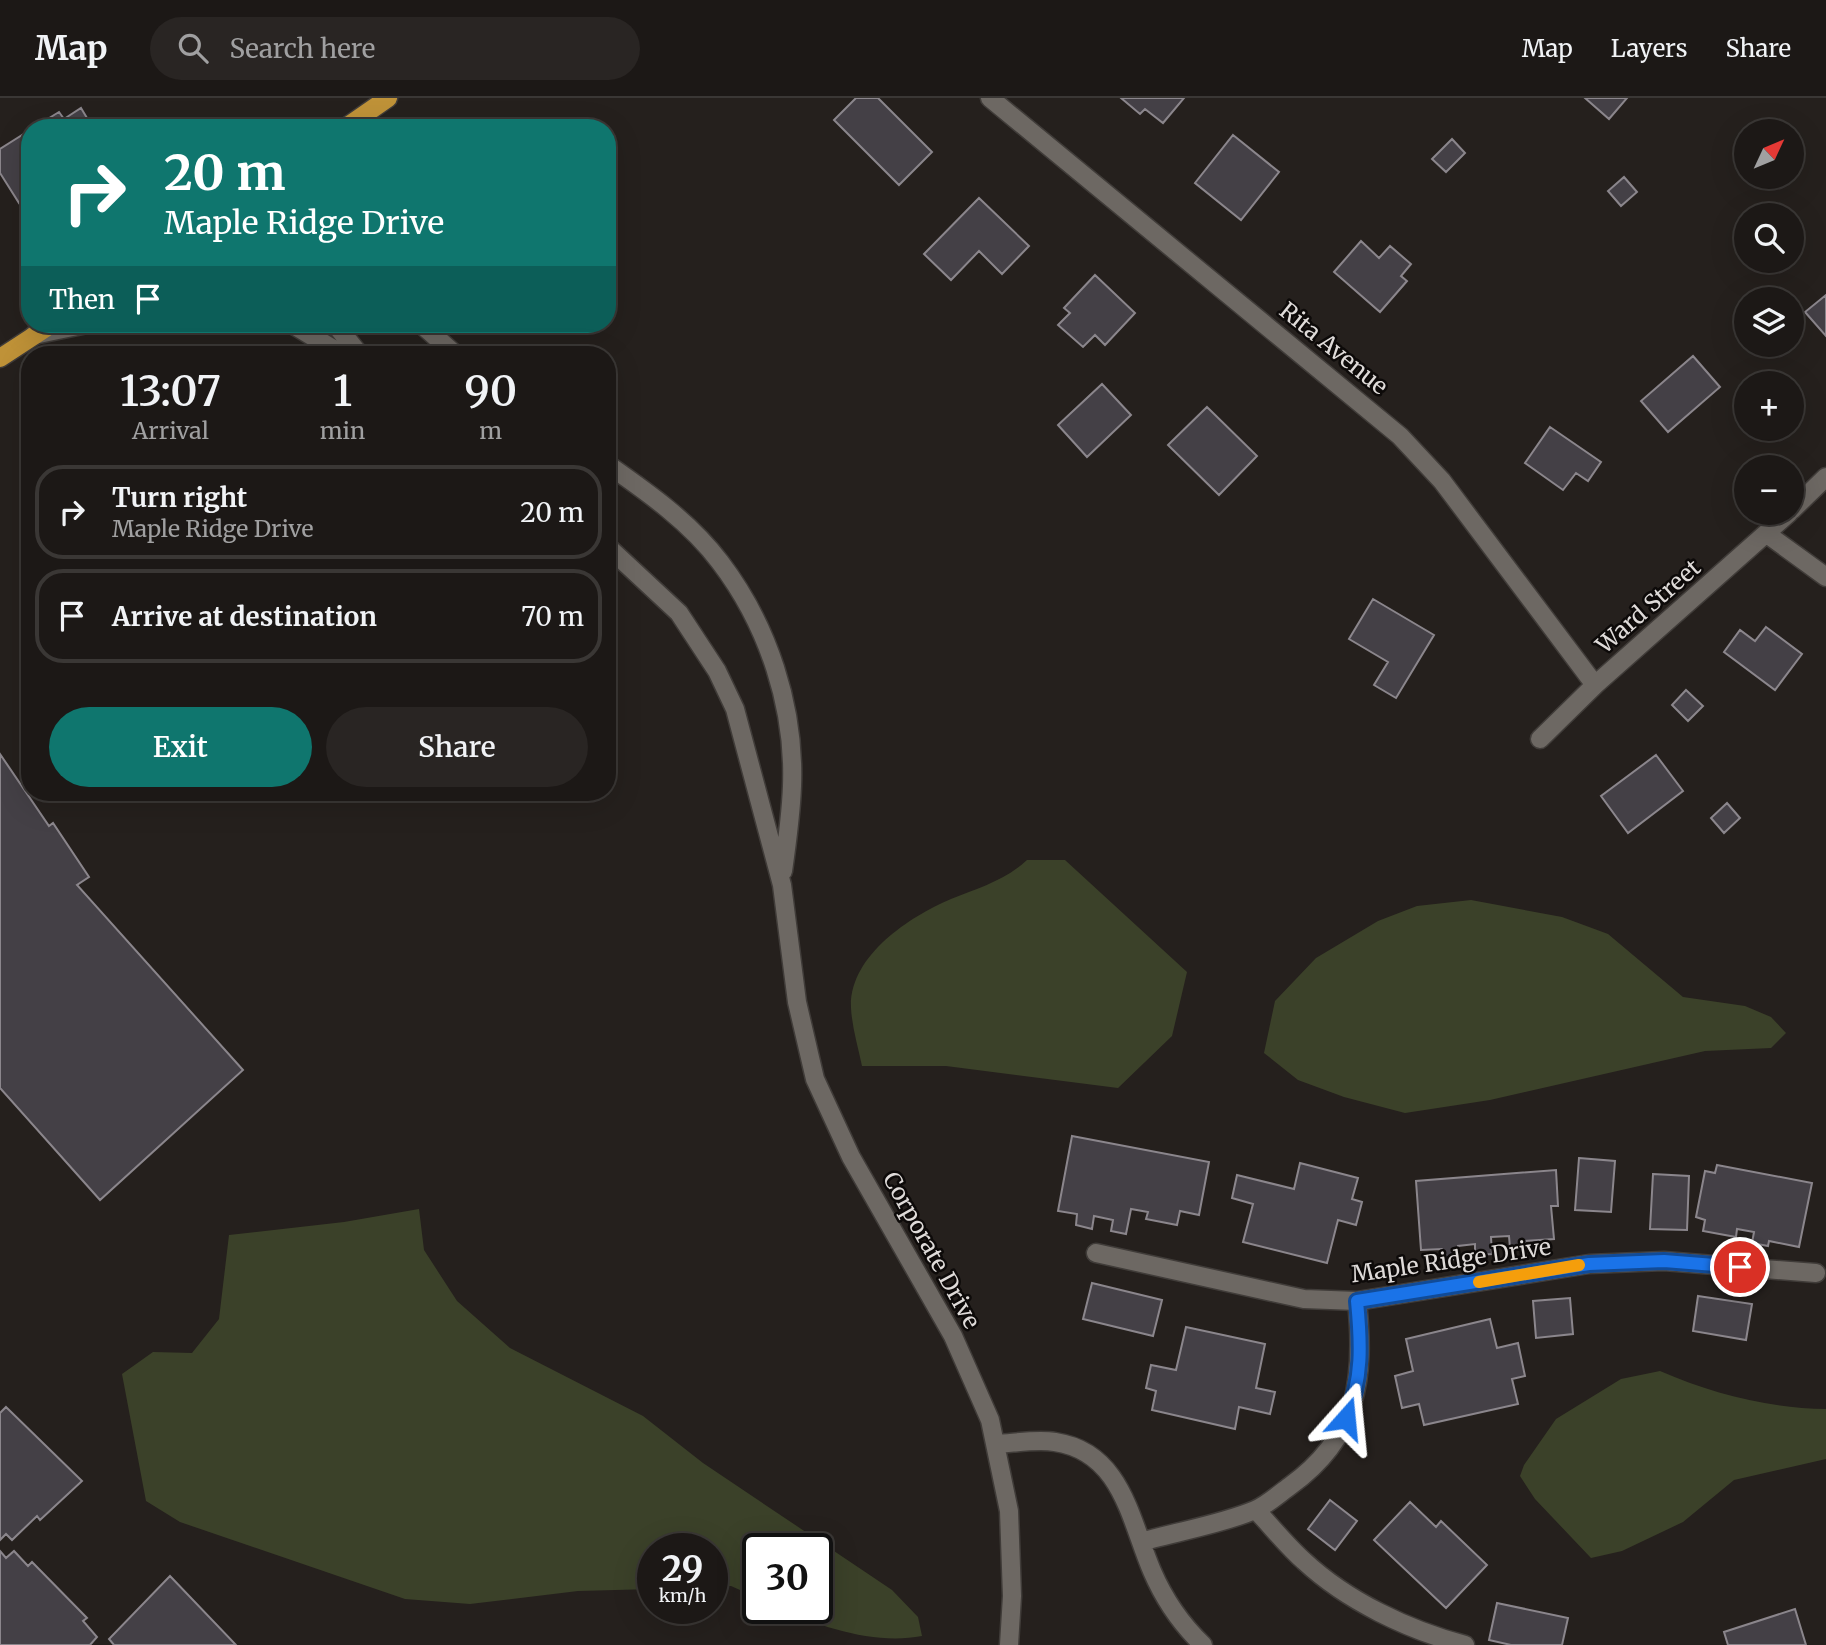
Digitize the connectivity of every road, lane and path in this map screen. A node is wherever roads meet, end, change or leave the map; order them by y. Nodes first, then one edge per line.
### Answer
1 (388, 98) edge
2 (990, 98) edge
3 (358, 119) edge
4 (37, 333) edge
5 (44, 333) edge
6 (307, 333) edge
7 (431, 333) edge
8 (34, 335) junction
9 (328, 346) edge
10 (446, 346) edge
11 (0, 358) edge
12 (616, 470) edge
13 (1826, 477) edge
14 (1804, 498) edge
15 (1776, 525) edge
16 (1767, 534) junction
17 (616, 554) edge
18 (1826, 577) edge
19 (1595, 685) junction
20 (1540, 739) dead end
21 (782, 885) junction
22 (1096, 1253) dead end
23 (1816, 1273) dead end
24 (1357, 1301) junction
25 (997, 1444) junction
26 (1256, 1510) junction
27 (1141, 1542) junction
28 (1009, 1645) edge
29 (1203, 1645) edge
30 (1465, 1645) edge

1 - 3 main road
2 - 19 street, Rita Avenue
4 - 8 main road
5 - 8 street
6 - 9 street
7 - 10 street
8 - 11 main road
12 - 21 street, Corporate Drive
13 - 14 street, Ward Street
15 - 16 street, Ward Street
16 - 18 street
16 - 19 street, Ward Street
17 - 21 street, Corporate Drive
19 - 20 street, Ward Street
21 - 25 street, Corporate Drive
22 - 24 street, Maple Ridge Drive
23 - 24 street, Maple Ridge Drive
24 - 26 street
25 - 27 street
25 - 28 street, Corporate Drive
26 - 27 street
26 - 30 street
27 - 29 street

